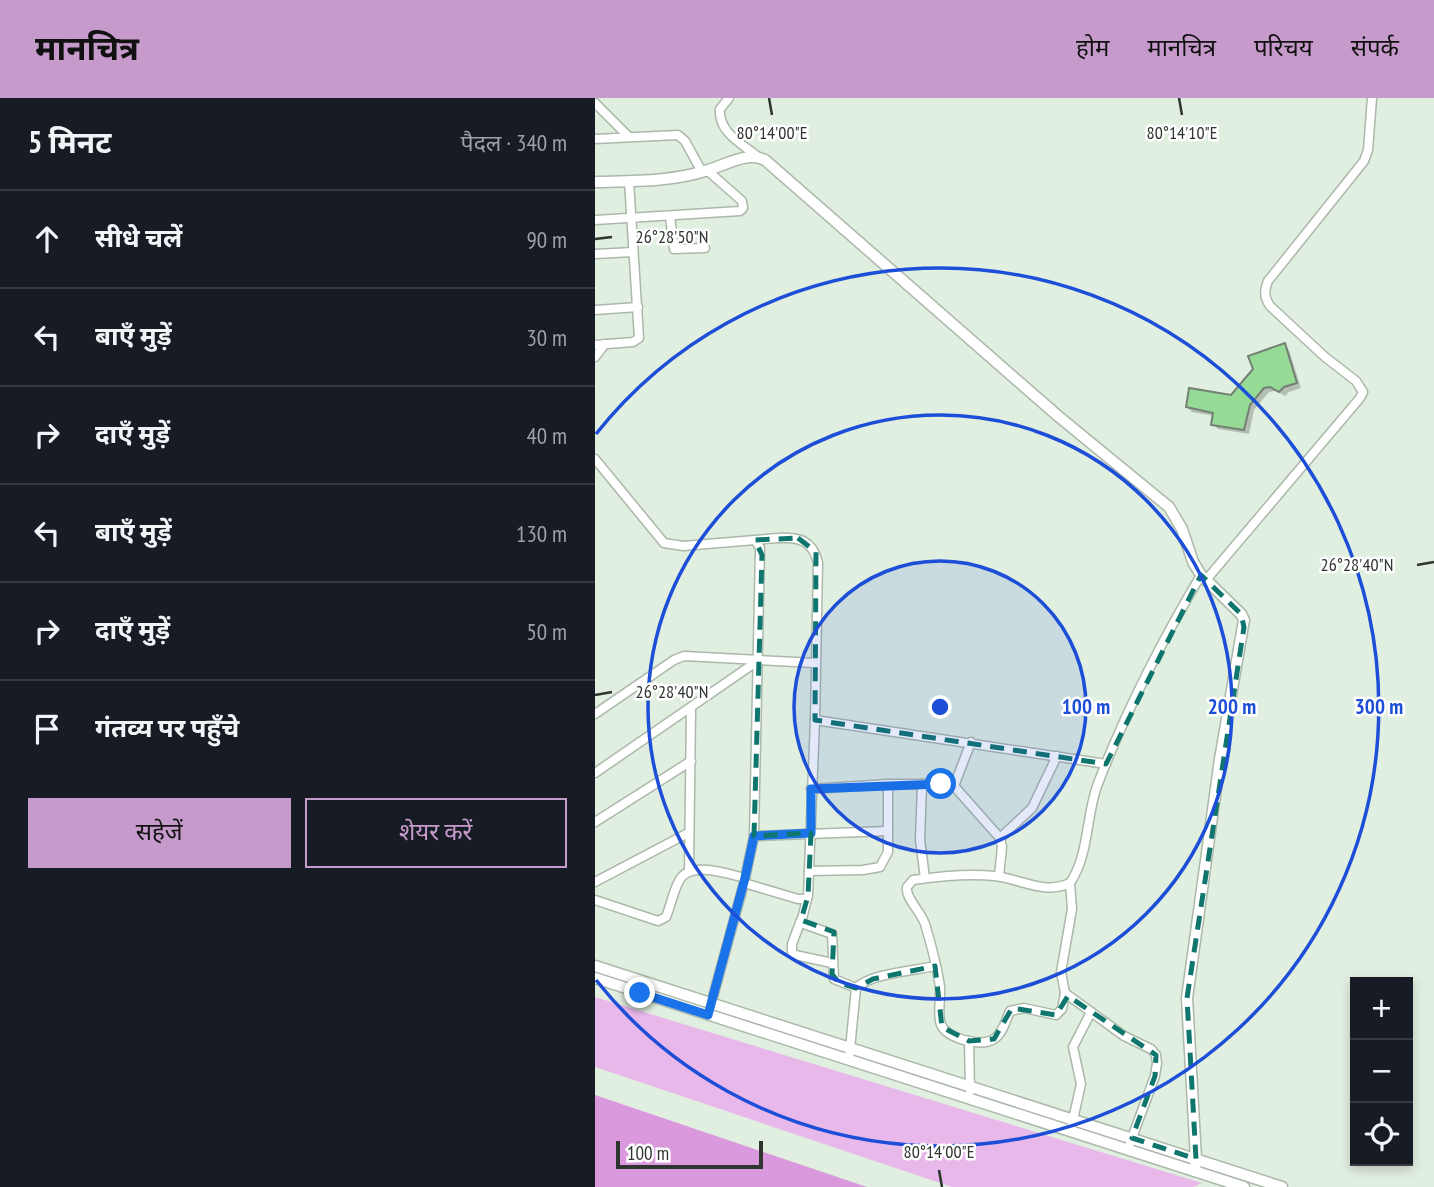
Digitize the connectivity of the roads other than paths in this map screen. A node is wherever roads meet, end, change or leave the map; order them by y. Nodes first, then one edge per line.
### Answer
1 (729, 98) edge
2 (1372, 99) edge
3 (595, 103) edge
4 (629, 137) junction
5 (595, 139) edge
6 (757, 156) junction
7 (705, 171) junction
8 (595, 181) edge
9 (629, 181) junction
10 (670, 216) junction
11 (631, 219) junction
12 (595, 220) edge
13 (705, 248) dead end
14 (633, 252) junction
15 (595, 254) edge
16 (638, 307) junction
17 (595, 310) edge
18 (600, 345) edge
19 (595, 356) edge
20 (595, 459) edge
21 (755, 540) junction
22 (1203, 577) junction
23 (759, 660) junction
24 (815, 663) junction
25 (691, 709) junction
26 (595, 714) edge
27 (815, 720) junction
28 (971, 742) junction
29 (1057, 756) junction
30 (691, 761) junction
31 (1106, 764) junction
32 (595, 773) edge
33 (888, 784) junction
34 (922, 784) junction
35 (954, 786) junction
36 (811, 789) junction
37 (595, 822) edge
38 (888, 831) junction
39 (811, 833) junction
40 (688, 834) junction
41 (754, 836) junction
42 (1000, 838) junction
43 (689, 871) junction
44 (809, 872) junction
45 (999, 876) junction
46 (925, 878) junction
47 (745, 881) junction
48 (595, 882) edge
49 (1070, 883) junction
50 (807, 899) junction
51 (595, 900) edge
52 (801, 920) junction
53 (832, 963) junction
54 (595, 966) edge
55 (935, 966) junction
56 (595, 978) edge
57 (856, 988) junction
58 (1065, 993) junction
59 (712, 1004) junction
60 (1091, 1012) junction
61 (708, 1015) junction
62 (969, 1041) junction
63 (849, 1054) junction
64 (970, 1086) junction
65 (969, 1097) junction
66 (1073, 1118) junction
67 (1070, 1130) junction
68 (1132, 1138) junction
69 (1128, 1149) junction
70 (1196, 1159) junction
71 (1195, 1171) junction
72 (1244, 1187) edge
73 (1282, 1187) edge

1 - 6 street
2 - 22 street
3 - 4 street
4 - 5 street
4 - 7 street
6 - 7 street
6 - 22 street
7 - 9 street
7 - 10 street
8 - 9 street
9 - 11 street
10 - 11 street
10 - 13 street
11 - 12 street
11 - 14 street
14 - 15 street
14 - 16 street
16 - 17 street
16 - 18 street
18 - 19 street
20 - 21 street
21 - 23 street
21 - 24 street
22 - 31 street
22 - 70 street
23 - 24 street
23 - 25 street
23 - 26 street
23 - 41 street
24 - 27 street
25 - 30 street
25 - 32 street
27 - 28 street
27 - 36 street
28 - 29 street
28 - 35 street
29 - 31 street
29 - 42 street
30 - 37 street
30 - 40 street
31 - 49 street
33 - 34 street
33 - 36 street
33 - 38 street
34 - 35 street
34 - 46 street
35 - 42 street
36 - 39 street
38 - 39 street
38 - 44 street
39 - 41 street
39 - 44 street
40 - 43 street
40 - 48 street
41 - 47 street
42 - 45 street
43 - 47 street
43 - 51 street
44 - 50 street
45 - 46 street
45 - 49 street
46 - 55 street
47 - 50 street
47 - 59 street
49 - 58 street
50 - 52 street
52 - 53 street
52 - 53 street
53 - 57 street
54 - 59 street
55 - 57 street
55 - 62 street
56 - 61 street
57 - 63 street
58 - 60 street
58 - 62 street
59 - 61 street
59 - 63 street
60 - 66 street
60 - 68 street
61 - 63 street
62 - 64 street
63 - 64 street
63 - 65 street
64 - 65 street
64 - 66 street
65 - 67 street
66 - 67 street
66 - 68 street
67 - 69 street
68 - 69 street
68 - 70 street
69 - 71 street
70 - 71 street
70 - 73 street
71 - 72 street

